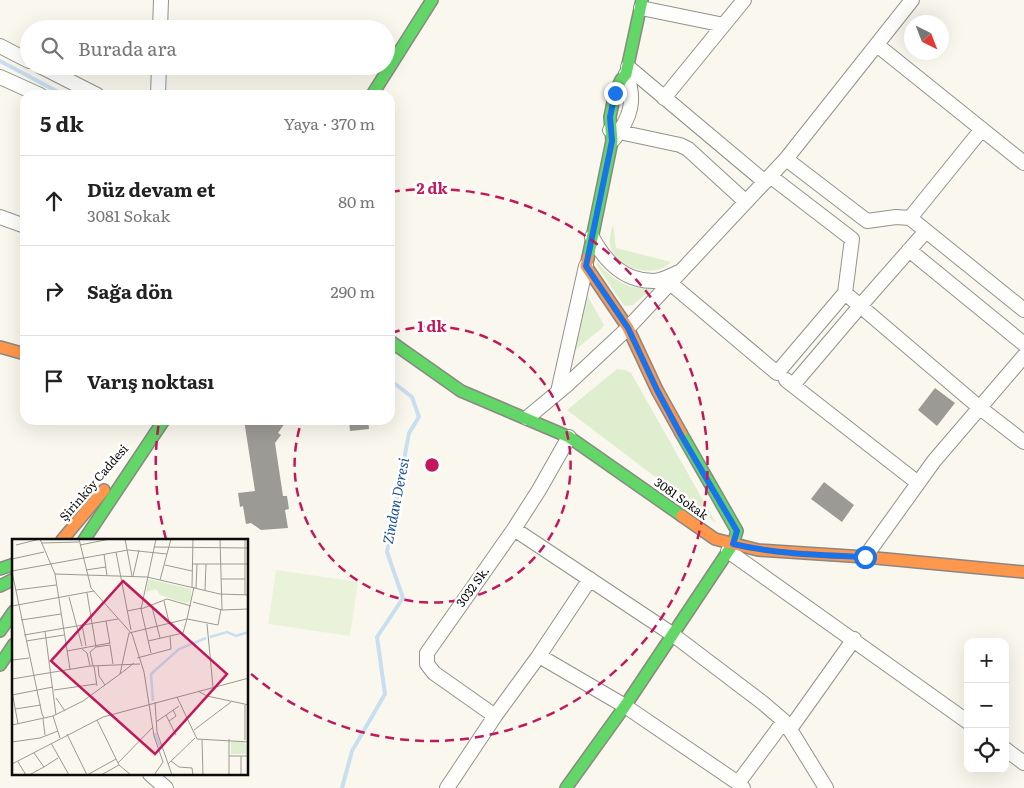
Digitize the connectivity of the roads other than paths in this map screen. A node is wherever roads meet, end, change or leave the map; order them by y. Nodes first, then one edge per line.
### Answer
1 (161, 0) edge
2 (432, 0) edge
3 (744, 0) edge
4 (912, 0) edge
5 (641, 4) edge
6 (160, 20) edge
7 (724, 25) junction
8 (877, 45) junction
9 (0, 46) edge
10 (20, 56) edge
11 (395, 59) edge
12 (627, 71) junction
13 (58, 75) edge
14 (159, 75) edge
15 (385, 75) edge
16 (0, 77) edge
17 (29, 90) edge
18 (87, 90) edge
19 (158, 90) edge
20 (375, 90) edge
21 (664, 98) junction
22 (982, 129) junction
23 (614, 134) junction
24 (786, 159) junction
25 (1024, 163) edge
26 (767, 179) junction
27 (746, 202) junction
28 (0, 217) edge
29 (910, 218) junction
30 (867, 221) junction
31 (20, 224) edge
32 (926, 231) junction
33 (592, 237) junction
34 (852, 239) junction
35 (909, 250) junction
36 (586, 266) junction
37 (682, 271) junction
38 (670, 284) junction
39 (846, 293) junction
40 (861, 305) junction
41 (1024, 310) edge
42 (628, 328) junction
43 (1024, 344) edge
44 (395, 345) edge
45 (0, 347) edge
46 (20, 353) edge
47 (1024, 356) edge
48 (777, 373) junction
49 (793, 385) junction
50 (558, 392) junction
51 (980, 408) junction
52 (527, 418) junction
53 (160, 425) edge
54 (568, 437) junction
55 (1024, 442) edge
56 (146, 445) junction
57 (918, 483) junction
58 (514, 529) junction
59 (63, 539) edge
60 (85, 539) edge
61 (730, 548) junction
62 (865, 557) junction
63 (12, 565) edge
64 (0, 569) edge
65 (1024, 572) edge
66 (590, 579) junction
67 (12, 580) edge
68 (0, 586) edge
69 (12, 614) edge
70 (0, 631) edge
71 (672, 634) junction
72 (854, 639) junction
73 (12, 649) edge
74 (538, 657) junction
75 (0, 665) edge
76 (625, 706) junction
77 (495, 716) junction
78 (964, 719) edge
79 (787, 726) junction
80 (1009, 752) edge
81 (1024, 763) edge
82 (152, 776) edge
83 (741, 785) edge
84 (166, 788) edge
85 (447, 788) edge
86 (568, 788) edge
87 (826, 788) edge

1 - 6 street
2 - 11 street
3 - 7 street
4 - 8 street
5 - 7 street
5 - 12 street
7 - 21 street
8 - 22 street
8 - 24 street
9 - 10 street
12 - 21 street
12 - 23 street
13 - 18 street
14 - 19 street
15 - 20 street
16 - 17 street
21 - 26 street
22 - 25 street
22 - 29 street
23 - 27 street
23 - 33 street
24 - 26 street
24 - 30 street
26 - 27 street
26 - 34 street
27 - 37 street
28 - 31 street
29 - 30 street
29 - 32 street
30 - 34 street
32 - 35 street
32 - 41 street
33 - 36 street
33 - 37 street
34 - 39 street
35 - 40 street
35 - 43 street
36 - 42 street
36 - 50 street
37 - 38 street
38 - 42 street
38 - 48 street
39 - 40 street
39 - 48 street
40 - 49 street
40 - 51 street
42 - 50 street
42 - 61 street
44 - 52 street, 3081 Sokak
45 - 46 street
47 - 51 street
48 - 49 street
49 - 57 street
50 - 52 street
51 - 55 street
51 - 57 street
52 - 54 street, 3081 Sokak
53 - 56 street, Şirinköy Caddesi
54 - 58 street, 3032 Sk.
54 - 61 street, 3081 Sokak
56 - 59 street, Şirinköy Caddesi
56 - 60 street, Şirinköy Caddesi
57 - 62 street
58 - 66 street
58 - 77 street, 3032 Sk.
61 - 62 street, 3081 Sokak
61 - 71 street
61 - 72 street
62 - 65 street, 3081 Sokak
63 - 64 street
66 - 71 street
66 - 74 street
67 - 68 street
69 - 70 street
71 - 76 street
71 - 79 street
72 - 78 street
72 - 79 street
73 - 75 street
74 - 76 street
74 - 77 street
76 - 83 street
76 - 86 street
77 - 85 street
79 - 83 street
79 - 87 street
80 - 81 street
82 - 84 street

